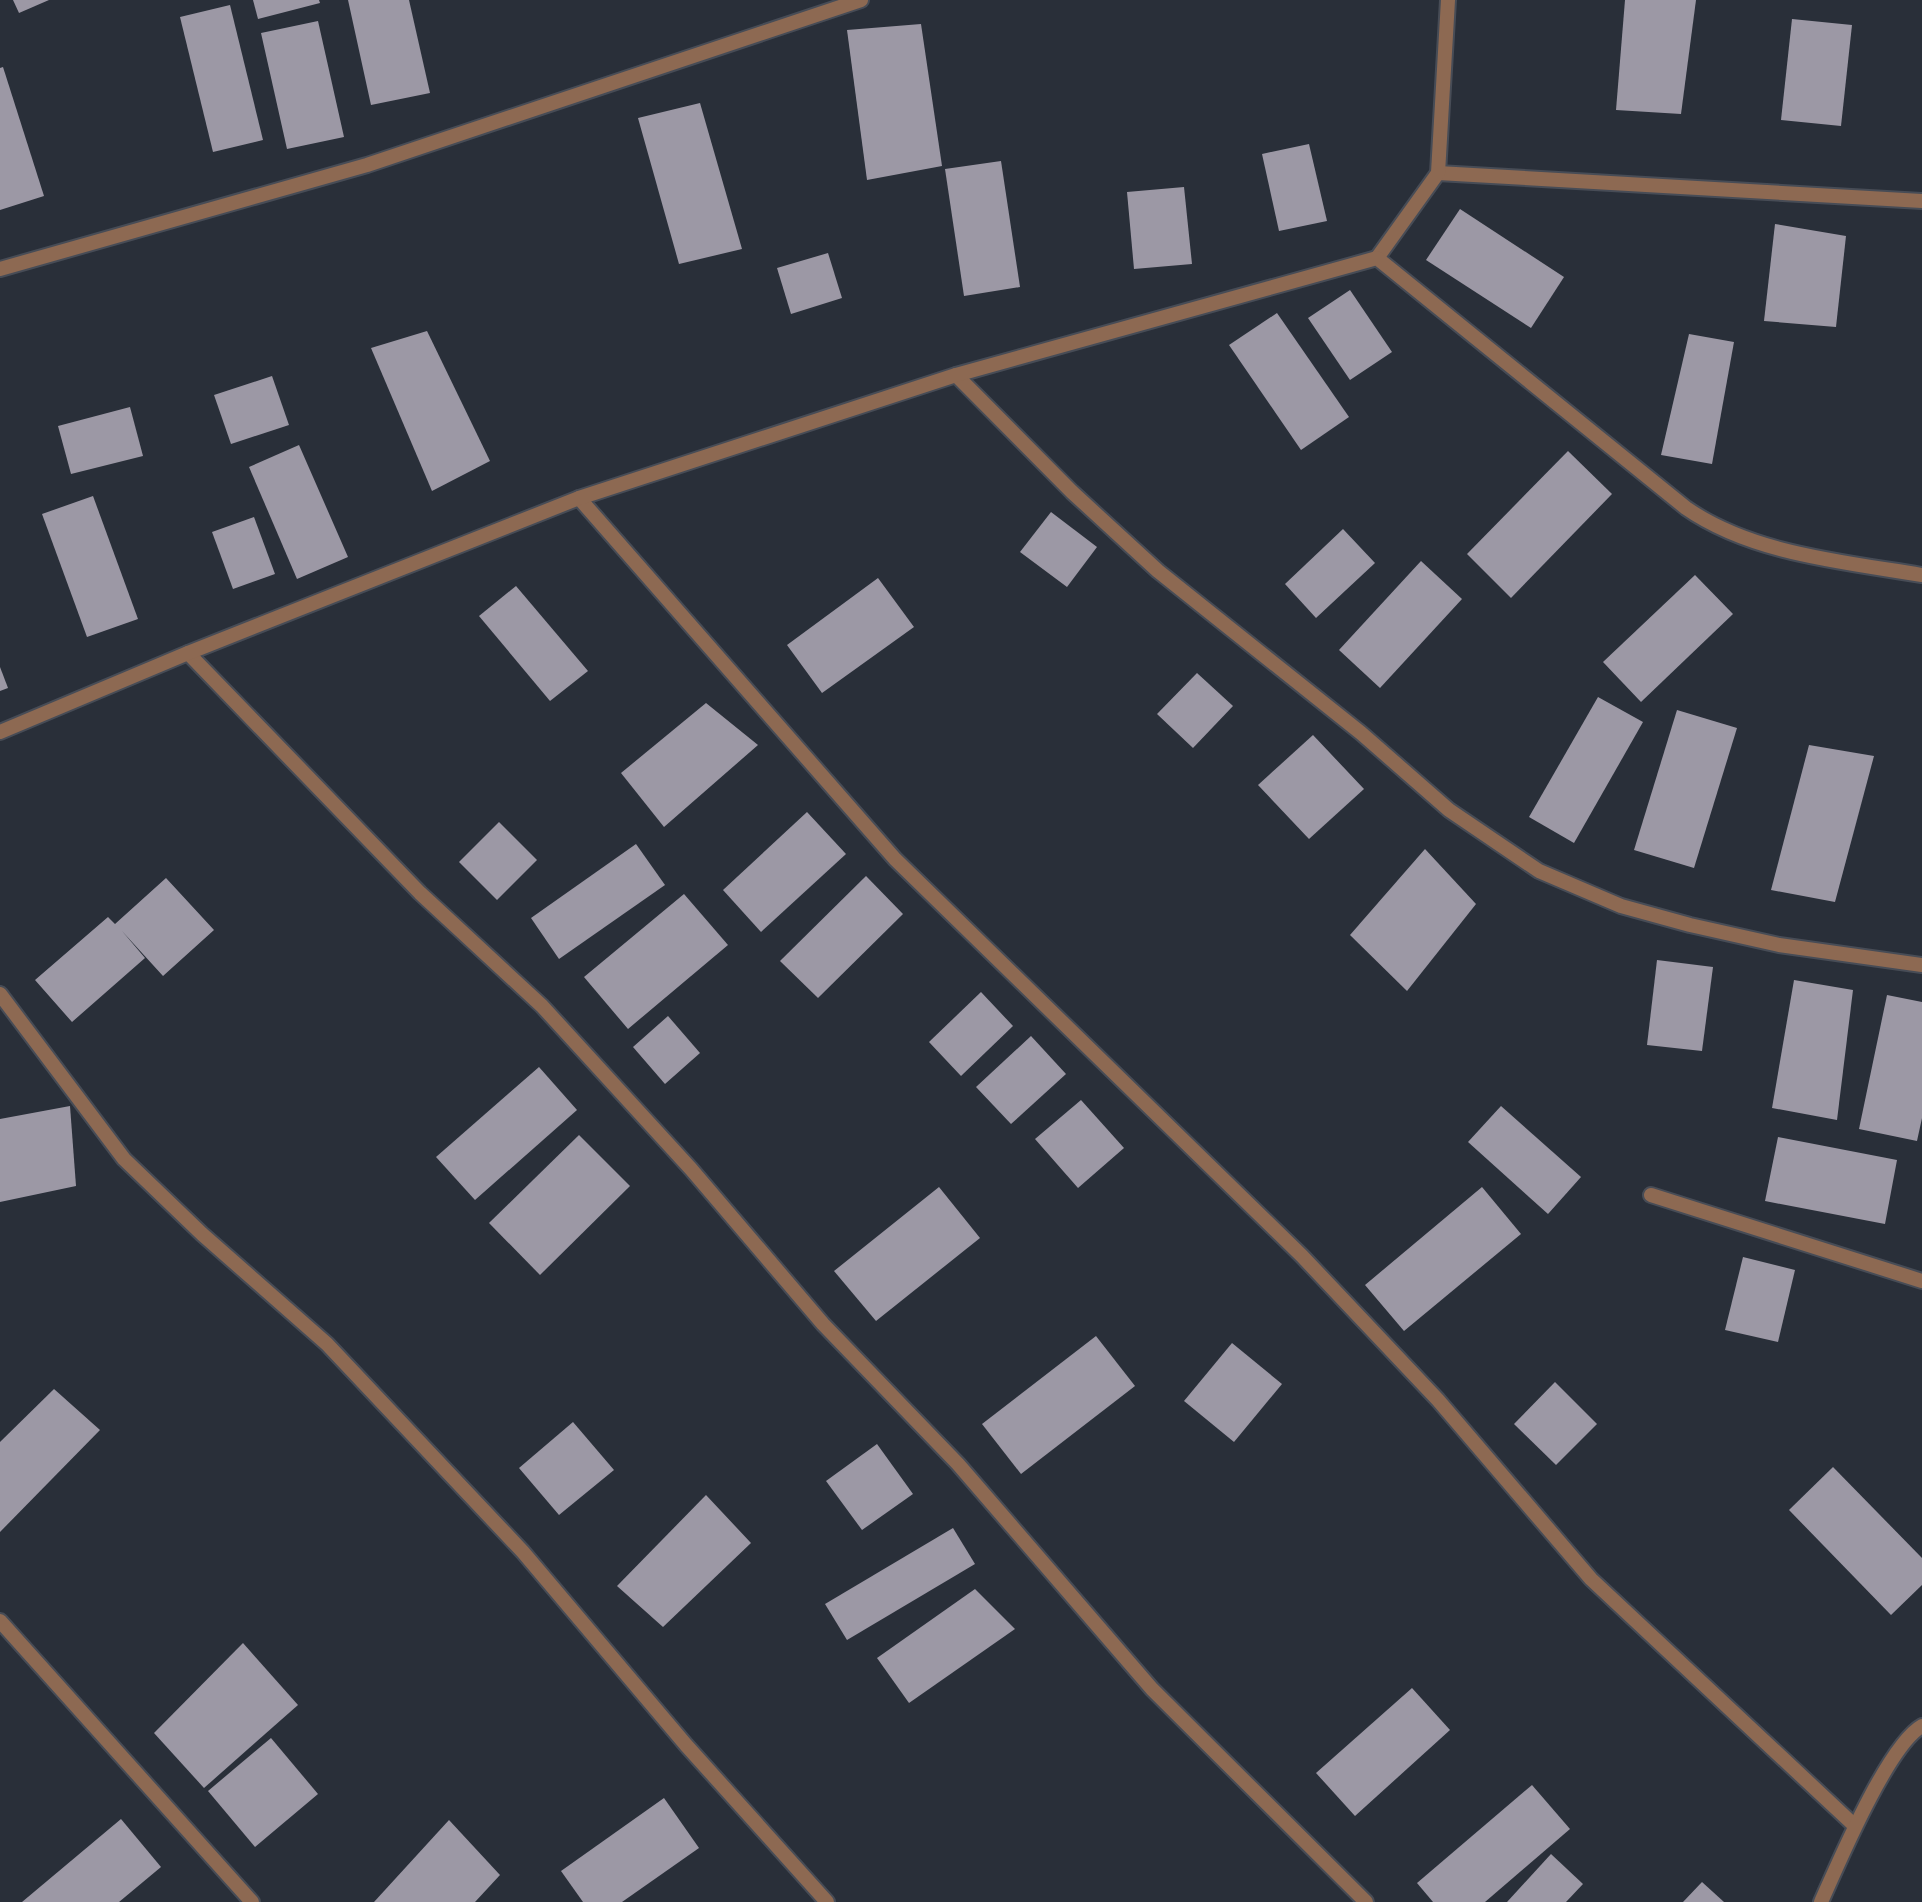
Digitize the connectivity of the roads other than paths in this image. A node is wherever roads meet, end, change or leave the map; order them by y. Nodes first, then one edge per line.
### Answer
1 (861, 0) edge
2 (1448, 0) edge
3 (1438, 173) junction
4 (1922, 201) edge
5 (1377, 258) junction
6 (0, 269) edge
7 (956, 375) junction
8 (579, 498) junction
9 (1922, 575) edge
10 (188, 653) junction
11 (0, 732) edge
12 (1922, 965) edge
13 (0, 994) edge
14 (1651, 1195) dead end
15 (1922, 1281) edge
16 (0, 1621) edge
17 (1922, 1726) edge
18 (1856, 1826) junction
19 (253, 1902) edge
20 (827, 1902) edge
21 (1366, 1902) edge
22 (1821, 1902) edge

1 - 6 street
2 - 3 street
3 - 4 street
3 - 5 street
5 - 7 street
5 - 9 street
7 - 8 street
7 - 12 street
8 - 10 street
8 - 18 street
10 - 11 street
10 - 21 street
13 - 20 street
14 - 15 street
16 - 19 street
17 - 18 street
18 - 22 street

